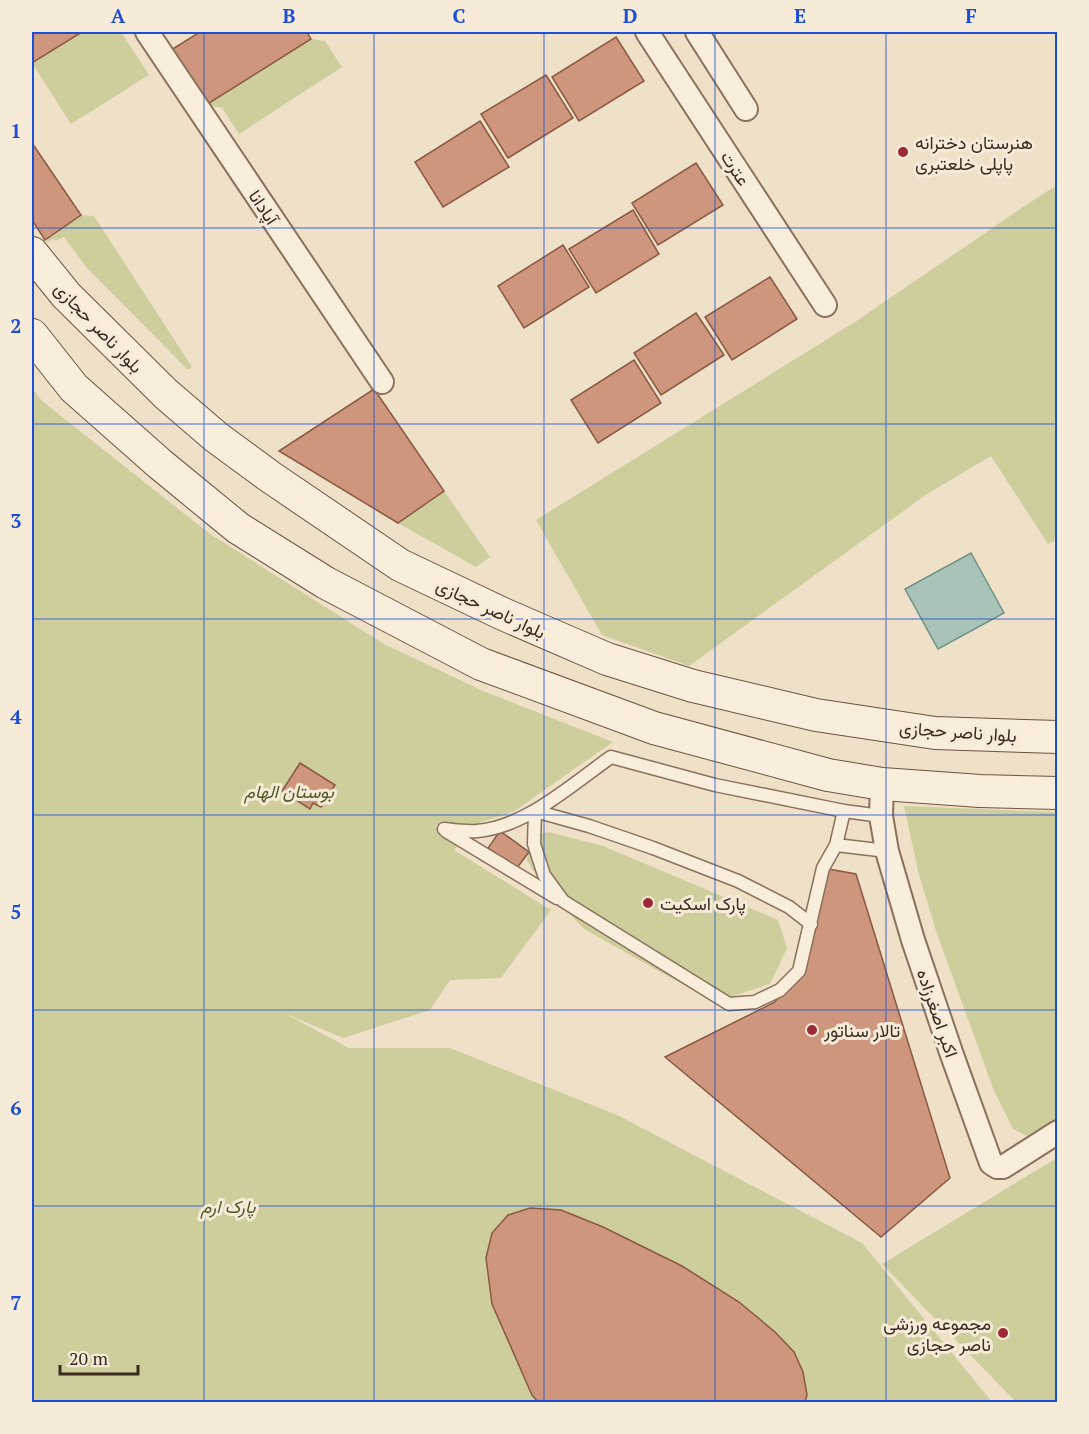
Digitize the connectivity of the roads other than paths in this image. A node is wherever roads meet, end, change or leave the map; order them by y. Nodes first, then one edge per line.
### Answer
1 (147, 32) edge
2 (647, 32) edge
3 (696, 32) edge
4 (746, 109) dead end
5 (32, 253) edge
6 (825, 305) dead end
7 (32, 335) edge
8 (382, 381) dead end
9 (1058, 737) edge
10 (882, 784) junction
11 (1058, 793) edge
12 (535, 811) junction
13 (844, 811) junction
14 (880, 816) junction
15 (836, 845) junction
16 (887, 851) junction
17 (563, 902) junction
18 (811, 924) junction
19 (1058, 1132) edge

1 - 8 street, آپادانا
2 - 6 street, عترت
3 - 4 street
5 - 9 main road, بلوار ناصر حجازی
7 - 10 main road
10 - 11 main road
10 - 14 street, اکبر اصغرزاده
12 - 13 lane
12 - 17 lane
12 - 17 lane
12 - 18 lane
13 - 14 lane
13 - 15 lane
14 - 16 street, اکبر اصغرزاده
15 - 16 lane
15 - 18 lane
16 - 19 street, اکبر اصغرزاده
17 - 18 lane

